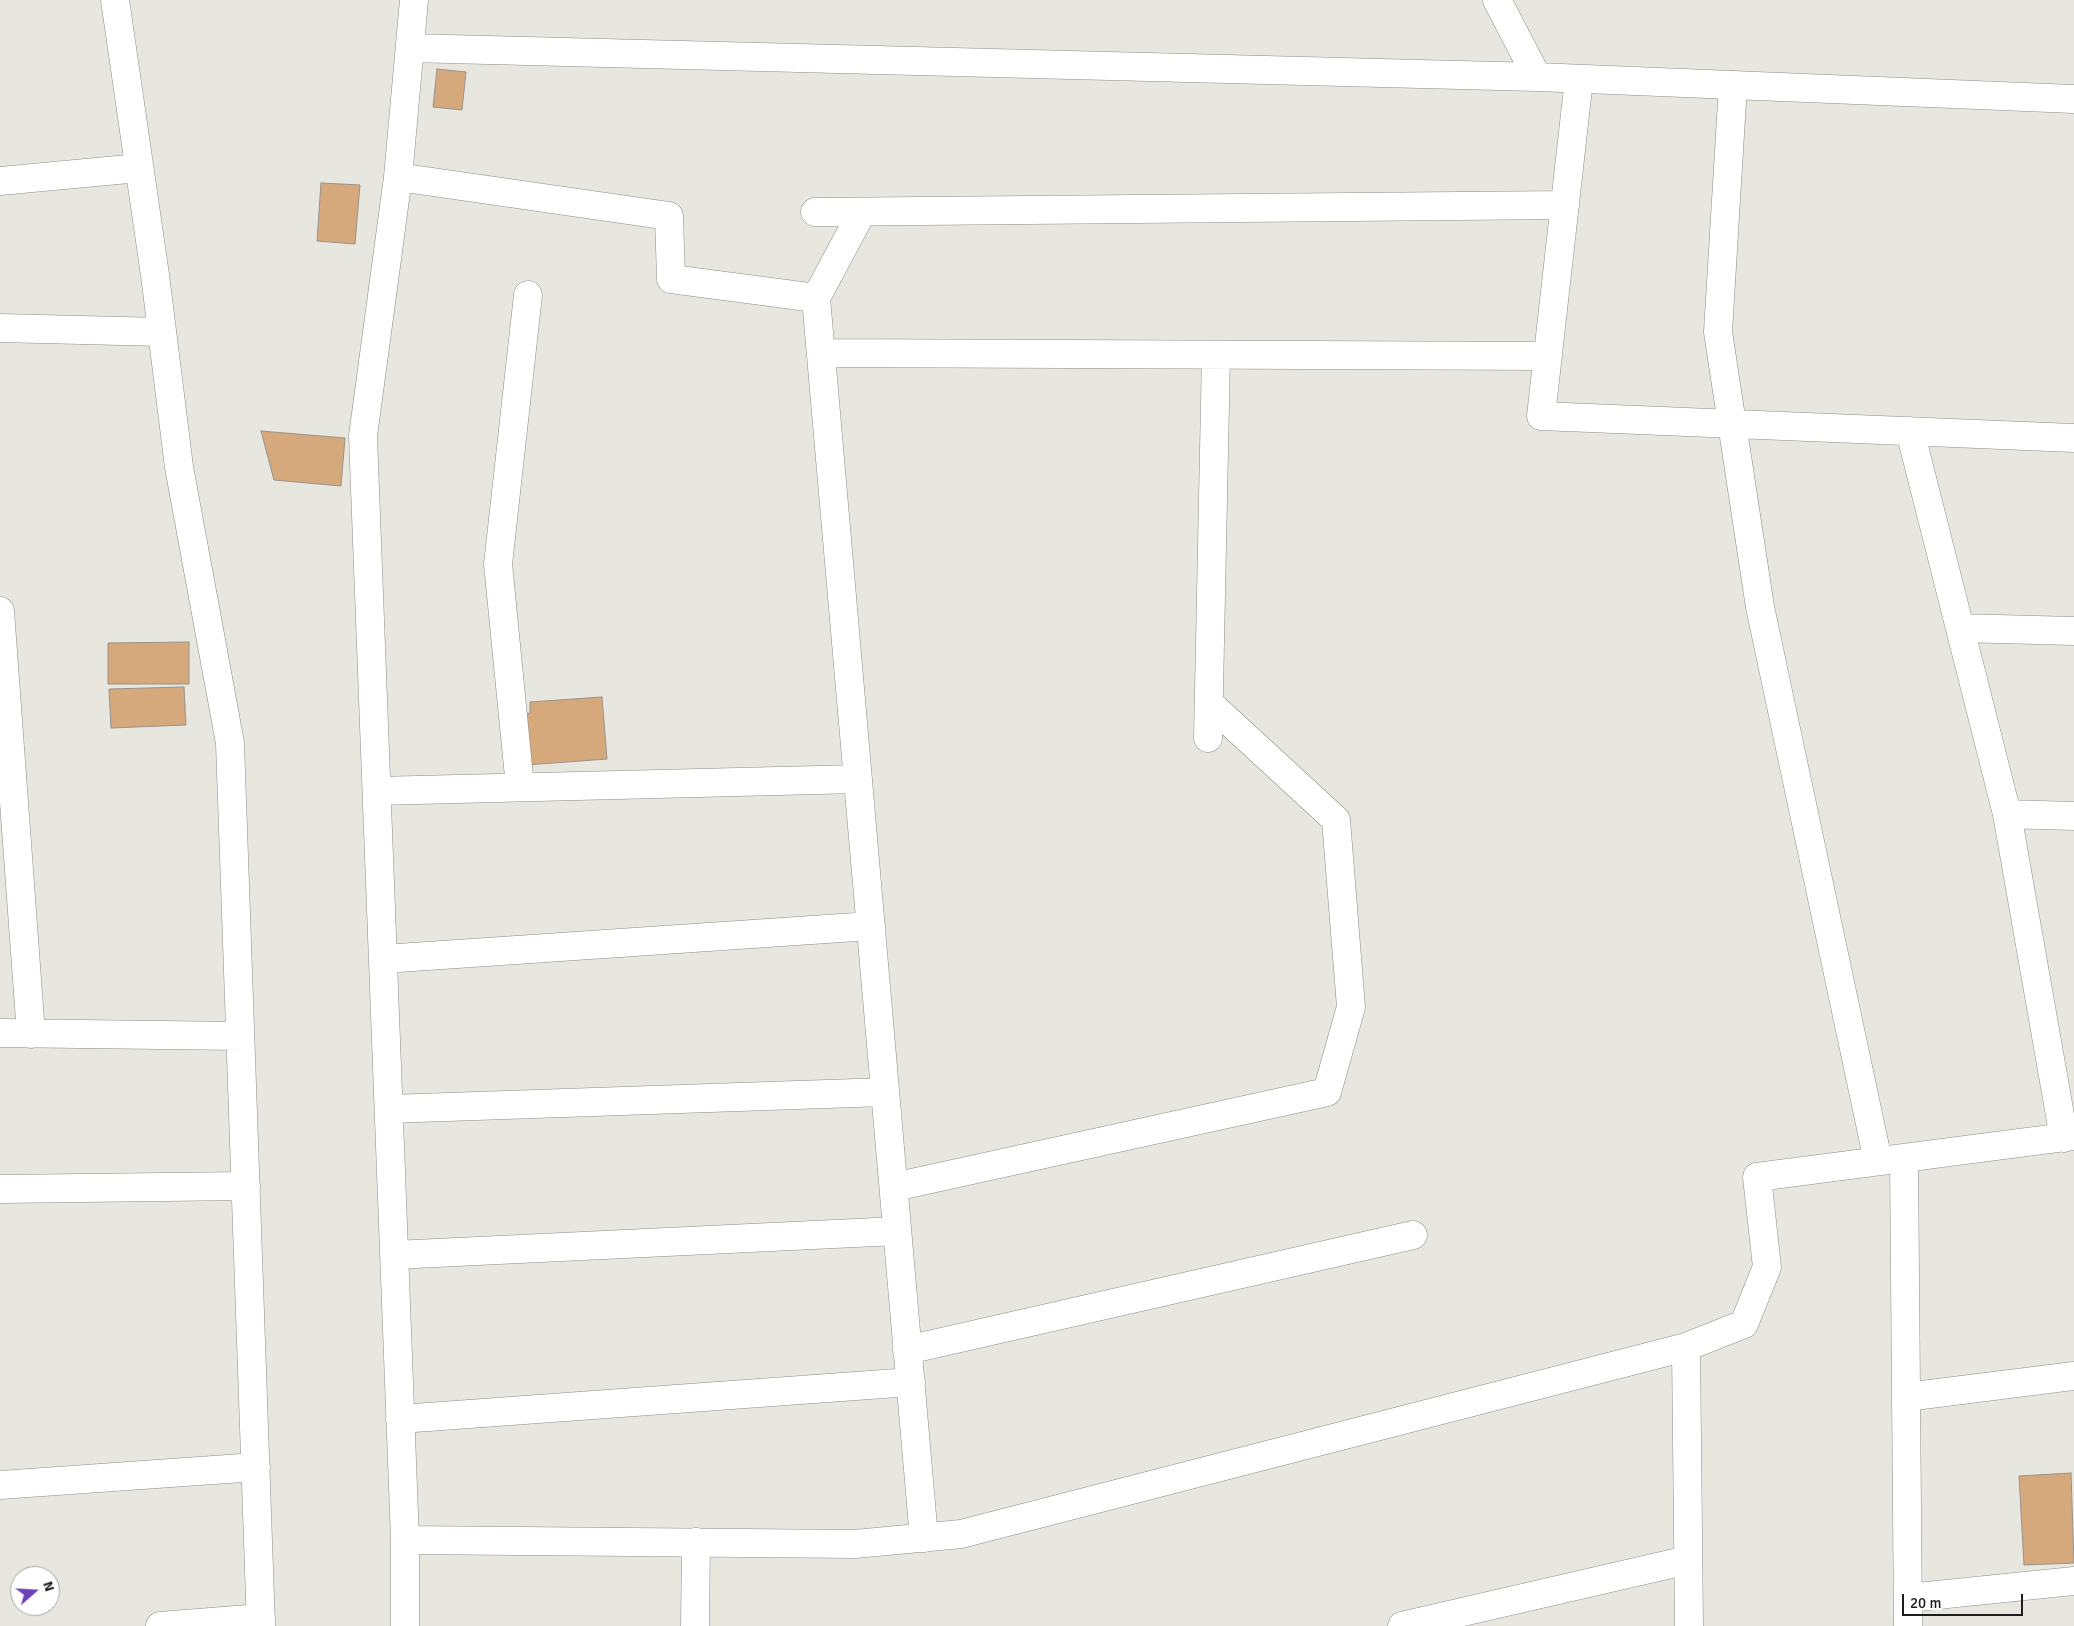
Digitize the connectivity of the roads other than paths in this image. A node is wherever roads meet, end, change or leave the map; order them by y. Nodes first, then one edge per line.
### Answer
1 (114, 0) edge
2 (414, 0) edge
3 (1497, 0) edge
4 (410, 48) junction
5 (1537, 77) junction
6 (1579, 78) junction
7 (1733, 85) junction
8 (2074, 100) edge
9 (139, 168) junction
10 (398, 177) junction
11 (0, 181) edge
12 (1565, 205) junction
13 (815, 212) dead end
14 (862, 212) junction
15 (528, 294) dead end
16 (816, 298) junction
17 (0, 328) edge
18 (162, 332) junction
19 (821, 353) junction
20 (1216, 355) junction
21 (1548, 356) junction
22 (1732, 424) junction
23 (1910, 431) junction
24 (2074, 438) edge
25 (0, 611) edge
26 (1960, 628) junction
27 (2074, 631) edge
28 (1209, 703) junction
29 (1208, 738) dead end
30 (858, 779) junction
31 (520, 787) junction
32 (377, 791) junction
33 (2007, 814) junction
34 (2074, 816) edge
35 (871, 926) junction
36 (383, 959) junction
37 (0, 1033) edge
38 (31, 1034) junction
39 (240, 1036) junction
40 (886, 1092) junction
41 (389, 1109) junction
42 (2069, 1137) edge
43 (1891, 1159) junction
44 (246, 1186) junction
45 (894, 1187) junction
46 (0, 1189) edge
47 (897, 1232) junction
48 (1413, 1235) dead end
49 (394, 1255) junction
50 (1686, 1347) junction
51 (907, 1350) junction
52 (2074, 1376) edge
53 (911, 1382) junction
54 (1906, 1397) junction
55 (400, 1418) junction
56 (256, 1467) junction
57 (0, 1485) edge
58 (924, 1538) junction
59 (405, 1540) junction
60 (696, 1542) junction
61 (1688, 1560) junction
62 (2074, 1581) edge
63 (1908, 1598) junction
64 (261, 1622) edge
65 (1441, 1622) edge
66 (160, 1626) edge
67 (405, 1626) edge
68 (695, 1626) edge
69 (1402, 1626) edge
70 (1689, 1626) edge
71 (1908, 1626) edge

1 - 9 street
2 - 4 street
3 - 5 street
4 - 5 street
4 - 10 street
5 - 6 street
6 - 7 street
6 - 12 street
7 - 8 street
7 - 22 street
9 - 11 street
9 - 18 street
10 - 16 street
10 - 32 street
12 - 14 street
12 - 21 street
13 - 14 street
14 - 16 street
15 - 31 street
16 - 19 street
17 - 18 street
18 - 39 street
19 - 20 street
19 - 30 street
20 - 21 street
20 - 28 street
21 - 22 street
22 - 23 street
22 - 43 street
23 - 24 street
23 - 26 street
25 - 38 street
26 - 27 street
26 - 33 street
28 - 29 street
28 - 45 street
30 - 31 street
30 - 35 street
31 - 32 street
32 - 36 street
33 - 34 street
33 - 42 street
35 - 36 street
35 - 40 street
36 - 41 street
37 - 38 street
38 - 39 street
39 - 44 street
40 - 41 street
40 - 45 street
41 - 49 street
42 - 43 street
43 - 50 street
43 - 54 street
44 - 46 street
44 - 56 street
45 - 47 street
47 - 49 street
47 - 51 street
48 - 51 street
49 - 55 street
50 - 58 street
50 - 61 street
51 - 53 street
52 - 54 street
53 - 55 street
53 - 58 street
54 - 63 street
55 - 59 street
56 - 57 street
56 - 64 street
58 - 60 street
59 - 60 street
59 - 67 street
60 - 68 street
61 - 65 street
61 - 70 street
62 - 63 street
63 - 71 street
64 - 66 street
65 - 69 street

